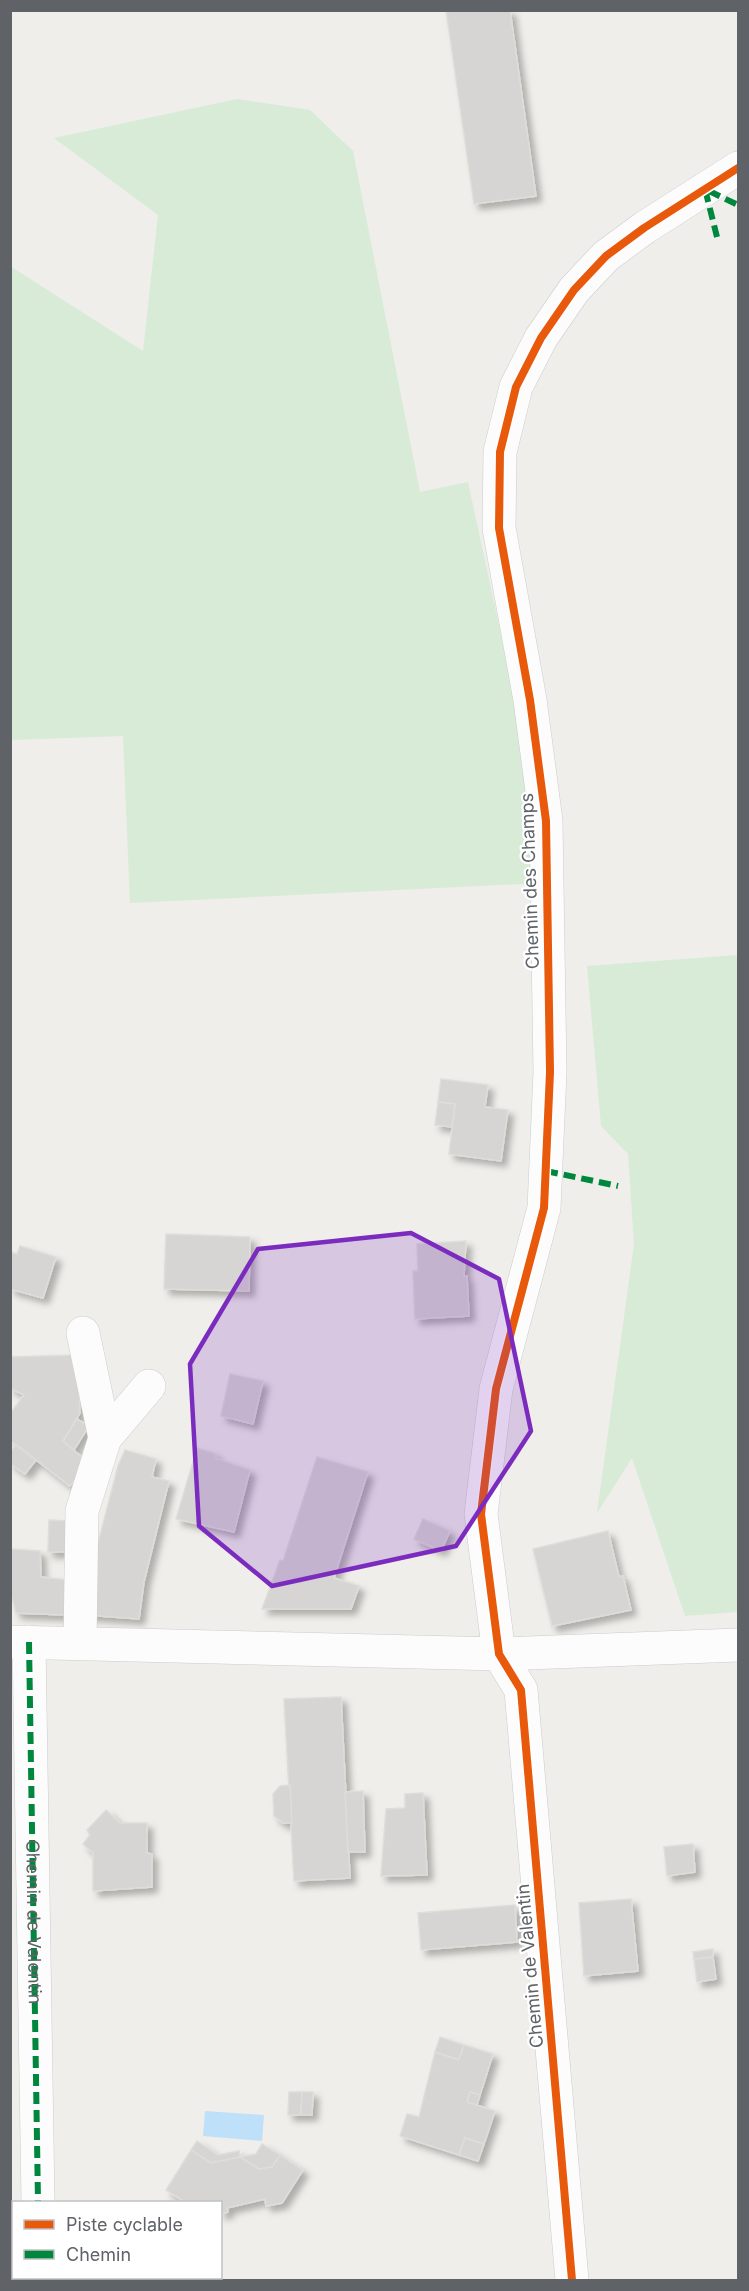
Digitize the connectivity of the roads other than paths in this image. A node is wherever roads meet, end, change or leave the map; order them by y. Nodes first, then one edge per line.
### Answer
1 (738, 168) edge
2 (82, 1332) dead end
3 (149, 1386) dead end
4 (105, 1438) junction
5 (20, 1642) edge
6 (80, 1643) junction
7 (738, 1645) edge
8 (499, 1654) junction
9 (38, 2201) edge
10 (572, 2280) edge

1 - 8 street, Chemin des Champs
2 - 4 street
3 - 4 street
4 - 6 street
5 - 6 street, Chemin de Valentin
5 - 9 street, Chemin de Valentin
6 - 8 street, Chemin de Valentin
7 - 8 street, Chemin de Valentin
8 - 10 street, Chemin de Valentin

